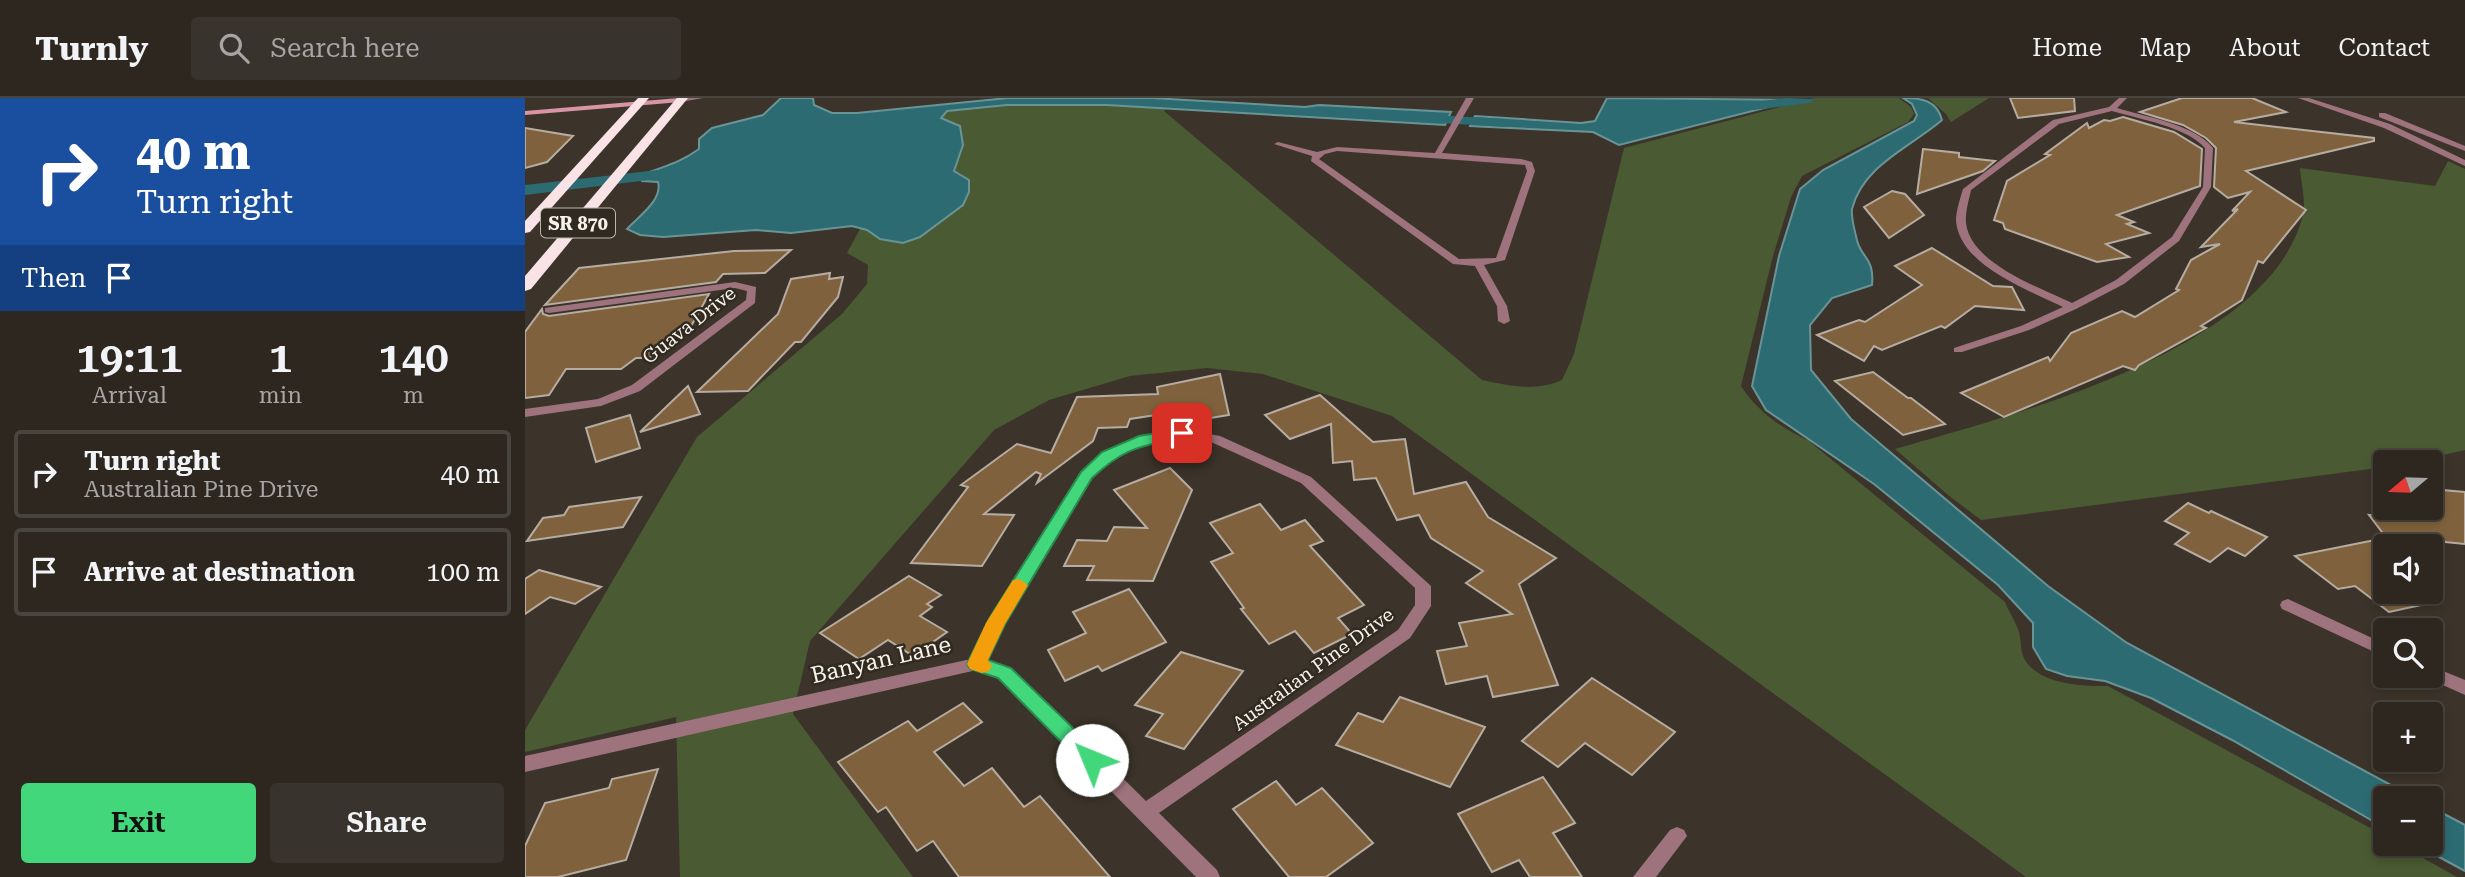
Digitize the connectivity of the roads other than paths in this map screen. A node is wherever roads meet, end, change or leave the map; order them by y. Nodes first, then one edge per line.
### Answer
1 (626, 98) edge
2 (699, 98) edge
3 (1470, 98) edge
4 (2123, 98) edge
5 (2302, 98) edge
6 (2331, 98) edge
7 (682, 99) edge
8 (642, 101) edge
9 (525, 107) edge
10 (2112, 108) junction
11 (525, 113) edge
12 (1277, 144) dead end
13 (2465, 149) edge
14 (1438, 154) junction
15 (1318, 155) junction
16 (2465, 163) edge
17 (525, 229) edge
18 (1478, 263) junction
19 (525, 286) edge
20 (2072, 307) junction
21 (549, 310) dead end
22 (1504, 321) dead end
23 (1958, 350) dead end
24 (525, 413) edge
25 (2288, 605) dead end
26 (2373, 644) edge
27 (977, 664) junction
28 (2443, 678) edge
29 (2465, 688) edge
30 (525, 764) edge
31 (1145, 812) junction
32 (1677, 836) dead end
33 (1210, 877) edge
34 (1643, 877) edge

1 - 9 street
2 - 7 street
3 - 14 street
4 - 10 street
5 - 16 street
6 - 13 street
7 - 8 street
7 - 19 highway, SR 870
8 - 11 street
8 - 17 highway, SR 870
10 - 20 street
10 - 20 street
12 - 15 street
14 - 15 street
14 - 18 street
15 - 18 street
18 - 22 street
20 - 23 street
21 - 24 street, Guava Drive
25 - 26 street
27 - 30 street, Banyan Lane
27 - 31 street, Banyan Lane
27 - 31 street, Australian Pine Drive
28 - 29 street
31 - 33 street, Banyan Lane
32 - 34 street

